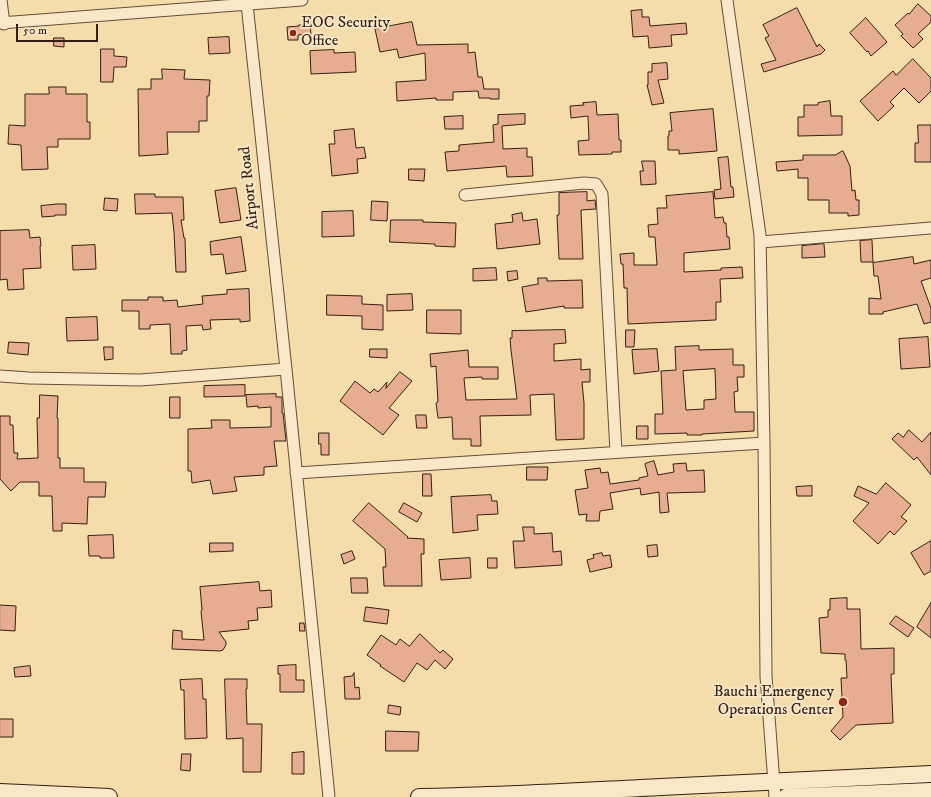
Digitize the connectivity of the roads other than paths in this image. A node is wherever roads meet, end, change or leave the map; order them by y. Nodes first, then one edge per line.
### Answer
1 (2, 0) edge
2 (302, 0) edge
3 (727, 0) edge
4 (246, 4) junction
5 (2, 23) edge
6 (465, 195) dead end
7 (931, 228) edge
8 (760, 242) junction
9 (286, 369) junction
10 (0, 376) edge
11 (764, 443) junction
12 (616, 452) junction
13 (296, 473) junction
14 (931, 774) edge
15 (774, 781) junction
16 (931, 791) edge
17 (0, 792) edge
18 (110, 797) edge
19 (329, 797) edge
20 (419, 797) edge
21 (775, 797) edge
22 (786, 797) edge

1 - 5 street
2 - 4 street
3 - 8 street
4 - 5 street
4 - 9 street, Airport Road
6 - 12 street
7 - 8 street
8 - 11 street
9 - 10 street
9 - 13 street, Airport Road
11 - 12 street
11 - 15 street
12 - 13 street
13 - 19 street, Airport Road
14 - 15 street
15 - 20 street
15 - 21 street
16 - 22 street
17 - 18 street

